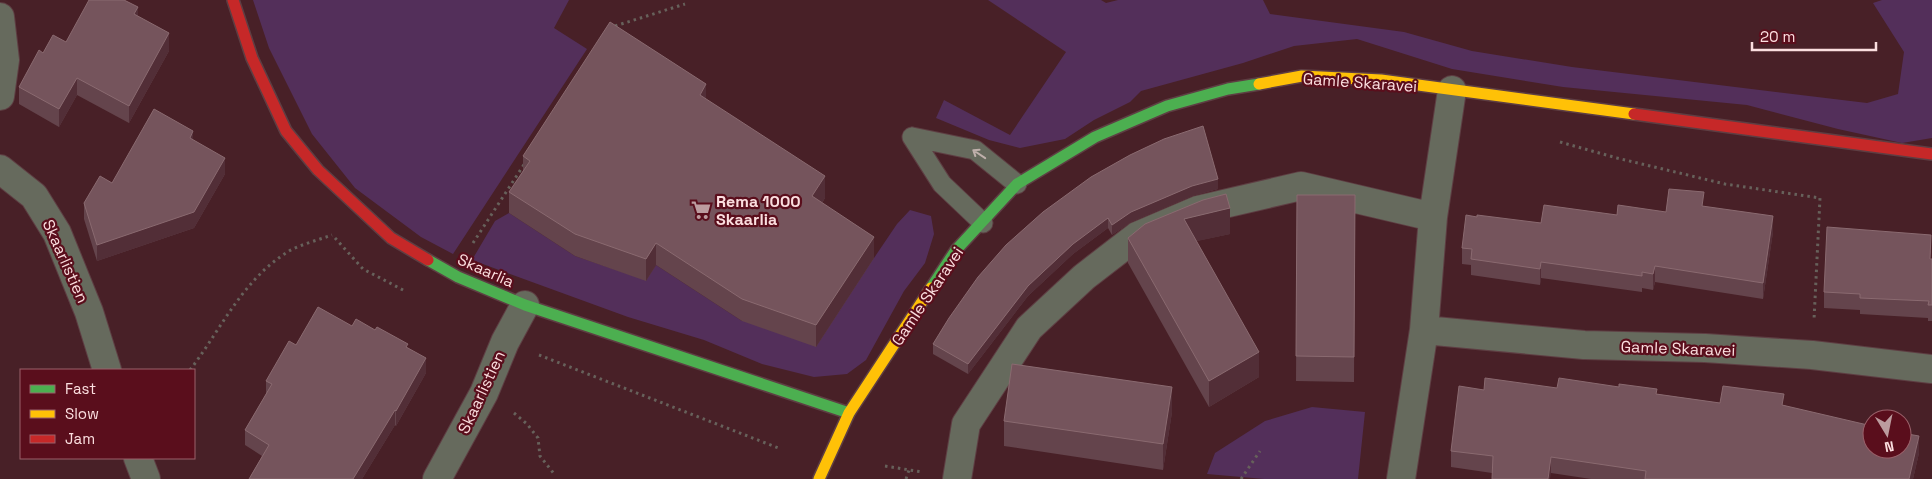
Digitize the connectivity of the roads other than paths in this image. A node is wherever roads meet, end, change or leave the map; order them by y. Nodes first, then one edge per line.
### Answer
1 (233, 0) edge
2 (0, 17) edge
3 (1452, 90) junction
4 (0, 96) edge
5 (1932, 154) edge
6 (0, 168) edge
7 (1017, 184) junction
8 (1433, 217) junction
9 (982, 223) junction
10 (524, 305) junction
11 (1424, 330) junction
12 (107, 369) edge
13 (1932, 369) edge
14 (849, 413) junction
15 (138, 459) edge
16 (146, 479) edge
17 (437, 479) edge
18 (819, 479) edge
19 (956, 479) edge
20 (1401, 479) edge

1 - 10 street, Skaarlia
2 - 4 street
3 - 5 street, Gamle Skaravei
3 - 7 street, Gamle Skaravei
3 - 8 street
6 - 12 street, Skaarlistien
7 - 9 street, Gamle Skaravei
7 -> 9 lane
8 - 11 street
8 - 19 street
9 - 14 street, Gamle Skaravei
10 - 14 street, Skaarlia
10 - 17 street, Skaarlistien
11 - 13 street, Gamle Skaravei
11 - 20 street
14 - 18 street, Gamle Skaravei
15 - 16 street

